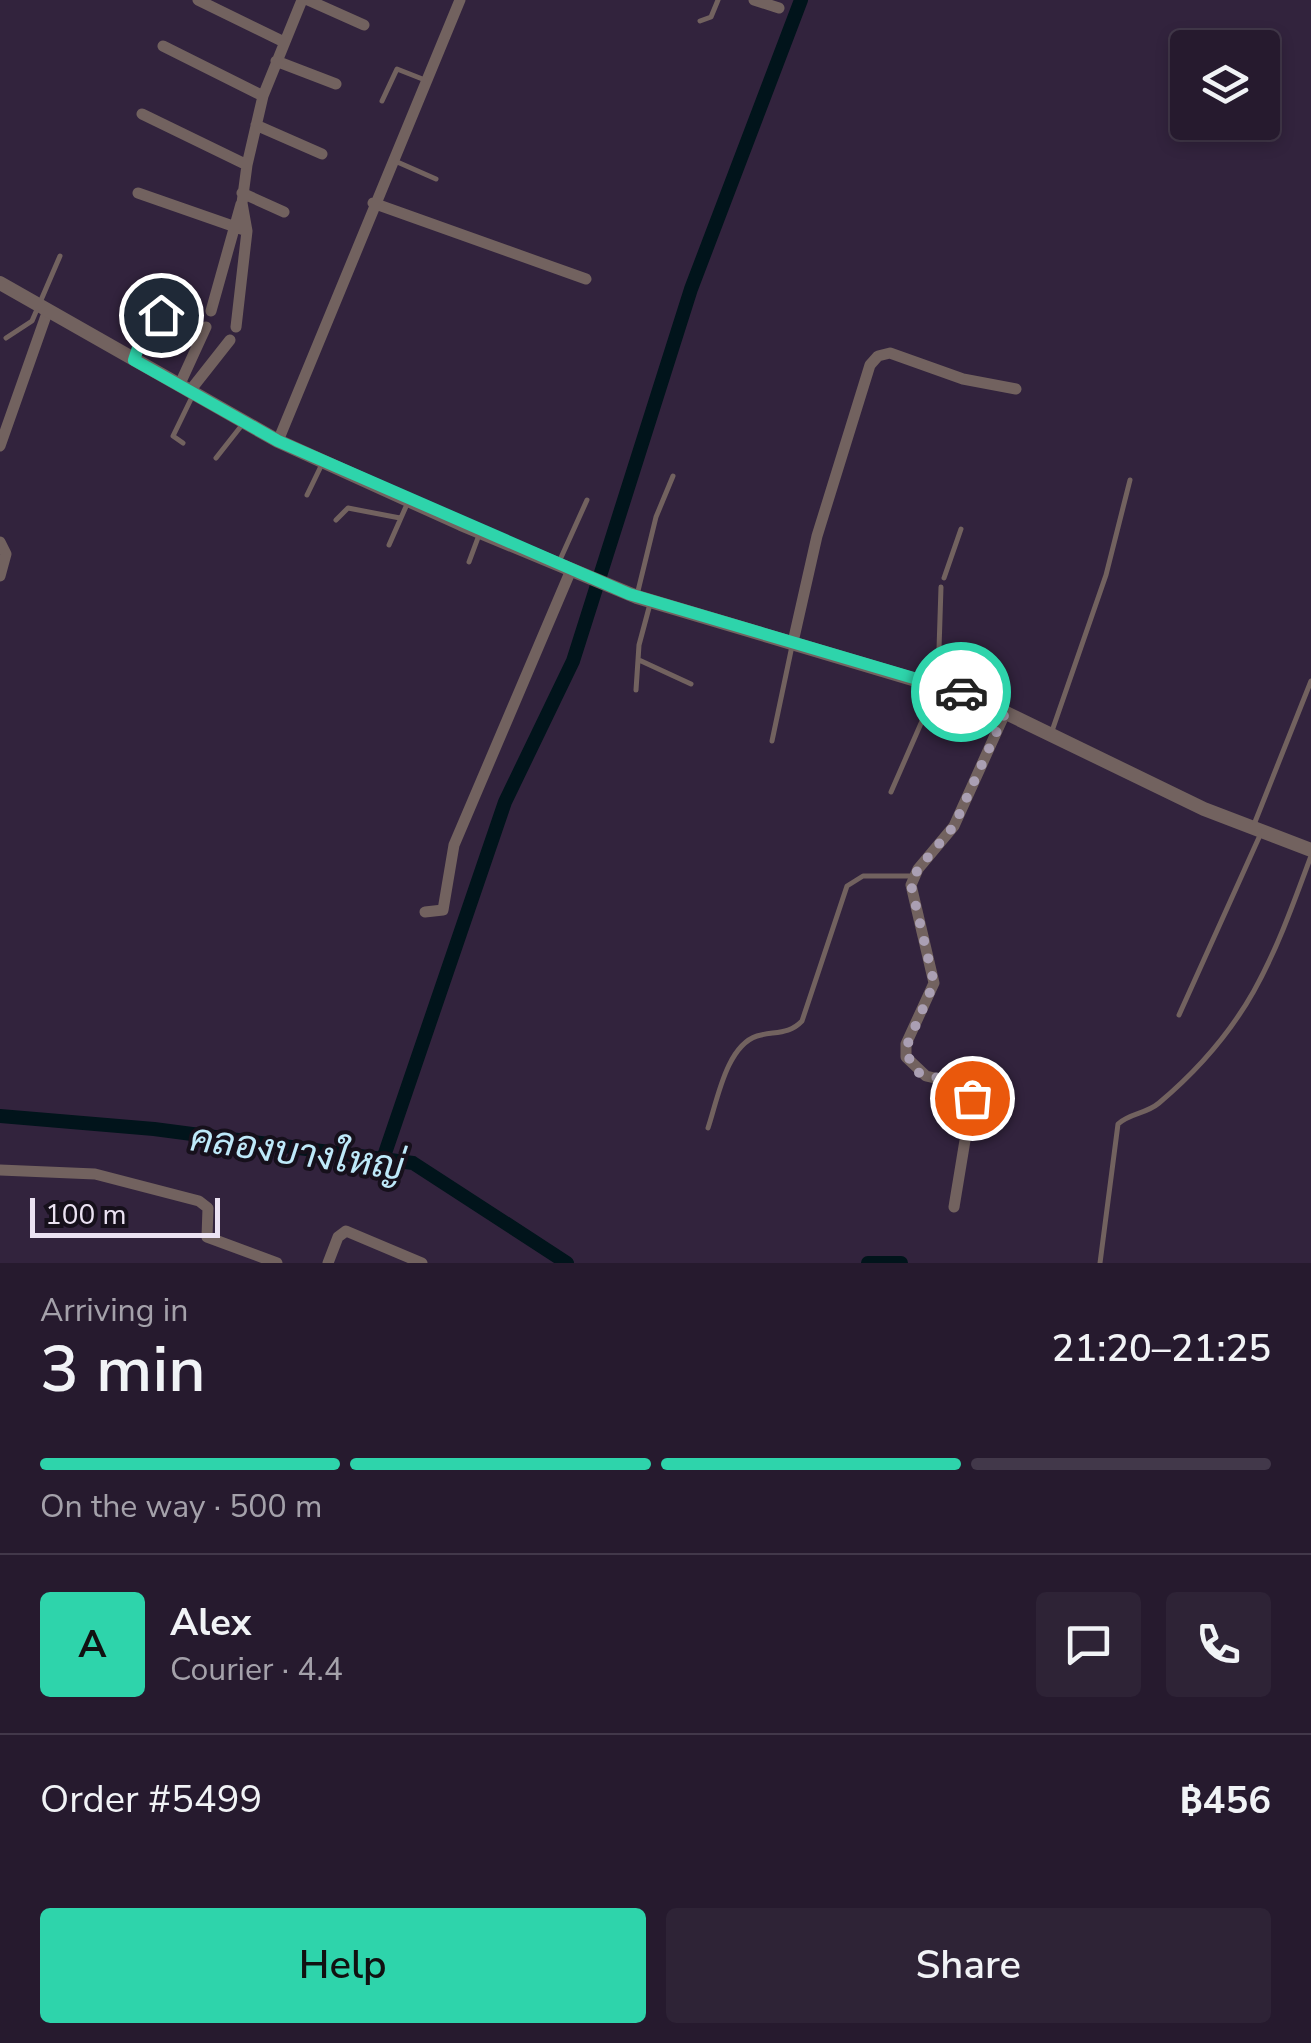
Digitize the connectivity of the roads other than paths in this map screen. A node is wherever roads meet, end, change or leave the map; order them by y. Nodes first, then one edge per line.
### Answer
1 (198, 0) edge
2 (305, 0) edge
3 (460, 0) edge
4 (718, 0) edge
5 (754, 0) edge
6 (779, 8) dead end
7 (700, 21) dead end
8 (364, 25) dead end
9 (284, 42) junction
10 (163, 46) dead end
11 (276, 60) junction
12 (425, 80) junction
13 (336, 84) dead end
14 (263, 96) junction
15 (382, 101) dead end
16 (142, 114) dead end
17 (256, 125) junction
18 (322, 154) dead end
19 (392, 160) junction
20 (247, 165) junction
21 (436, 179) dead end
22 (138, 193) dead end
23 (242, 198) junction
24 (374, 202) junction
25 (284, 212) dead end
26 (231, 228) junction
27 (246, 231) junction
28 (60, 256) dead end
29 (586, 279) dead end
30 (0, 283) edge
31 (44, 308) junction
32 (211, 311) dead end
33 (161, 315) dead end
34 (206, 326) dead end
35 (236, 327) dead end
36 (6, 338) dead end
37 (230, 340) dead end
38 (134, 360) junction
39 (1016, 390) dead end
40 (187, 391) junction
41 (244, 422) junction
42 (278, 441) junction
43 (183, 443) dead end
44 (0, 446) edge
45 (216, 458) dead end
46 (323, 462) junction
47 (673, 476) dead end
48 (1130, 480) dead end
49 (307, 495) dead end
50 (408, 500) junction
51 (587, 500) dead end
52 (400, 518) junction
53 (336, 520) dead end
54 (961, 529) dead end
55 (480, 532) junction
56 (0, 542) edge
57 (389, 545) dead end
58 (469, 562) dead end
59 (564, 567) junction
60 (0, 576) edge
61 (944, 578) dead end
62 (941, 587) dead end
63 (639, 598) junction
64 (793, 642) junction
65 (639, 660) junction
66 (1311, 681) edge
67 (935, 683) junction
68 (691, 684) dead end
69 (636, 690) dead end
70 (1006, 711) junction
71 (1051, 734) junction
72 (772, 741) dead end
73 (892, 792) dead end
74 (1256, 832) junction
75 (1311, 853) edge
76 (914, 876) junction
77 (426, 912) dead end
78 (1179, 1016) dead end
79 (708, 1128) dead end
80 (0, 1170) edge
81 (954, 1207) dead end
82 (277, 1263) edge
83 (328, 1263) edge
84 (422, 1263) edge
85 (1100, 1263) edge

1 - 9 street
2 - 8 street
2 - 9 street
3 - 12 street
4 - 7 lane
5 - 6 street
9 - 11 street
10 - 14 street
11 - 13 street
11 - 14 street
12 - 15 lane
12 - 19 street
14 - 17 street
16 - 20 street
17 - 18 street
17 - 20 street
19 - 21 lane
19 - 24 street
20 - 23 street
22 - 26 street
23 - 25 street
23 - 26 street
23 - 27 street
24 - 29 street
24 - 42 street
26 - 27 street
26 - 32 street
27 - 35 street
28 - 31 lane
30 - 31 street
31 - 36 lane
31 - 38 street
31 - 44 street
33 - 38 lane
34 - 40 street
37 - 40 street
38 - 40 street
39 - 64 street
40 - 41 street
40 - 43 lane
41 - 42 street
41 - 45 lane
42 - 46 street
46 - 49 lane
46 - 50 street
47 - 63 lane
48 - 71 lane
50 - 52 lane
50 - 55 street
51 - 59 lane
52 - 53 lane
52 - 57 lane
54 - 61 lane
55 - 58 lane
55 - 59 street
56 - 60 street
59 - 63 street
59 - 77 street
62 - 67 lane
63 - 64 street
63 - 65 lane
64 - 67 street
64 - 72 lane
65 - 68 lane
65 - 69 lane
66 - 74 lane
67 - 70 street
67 - 73 lane
70 - 71 street
70 - 76 street
71 - 74 street
74 - 75 street
74 - 78 lane
75 - 85 lane
76 - 79 lane
76 - 81 street
80 - 82 street
83 - 84 street

